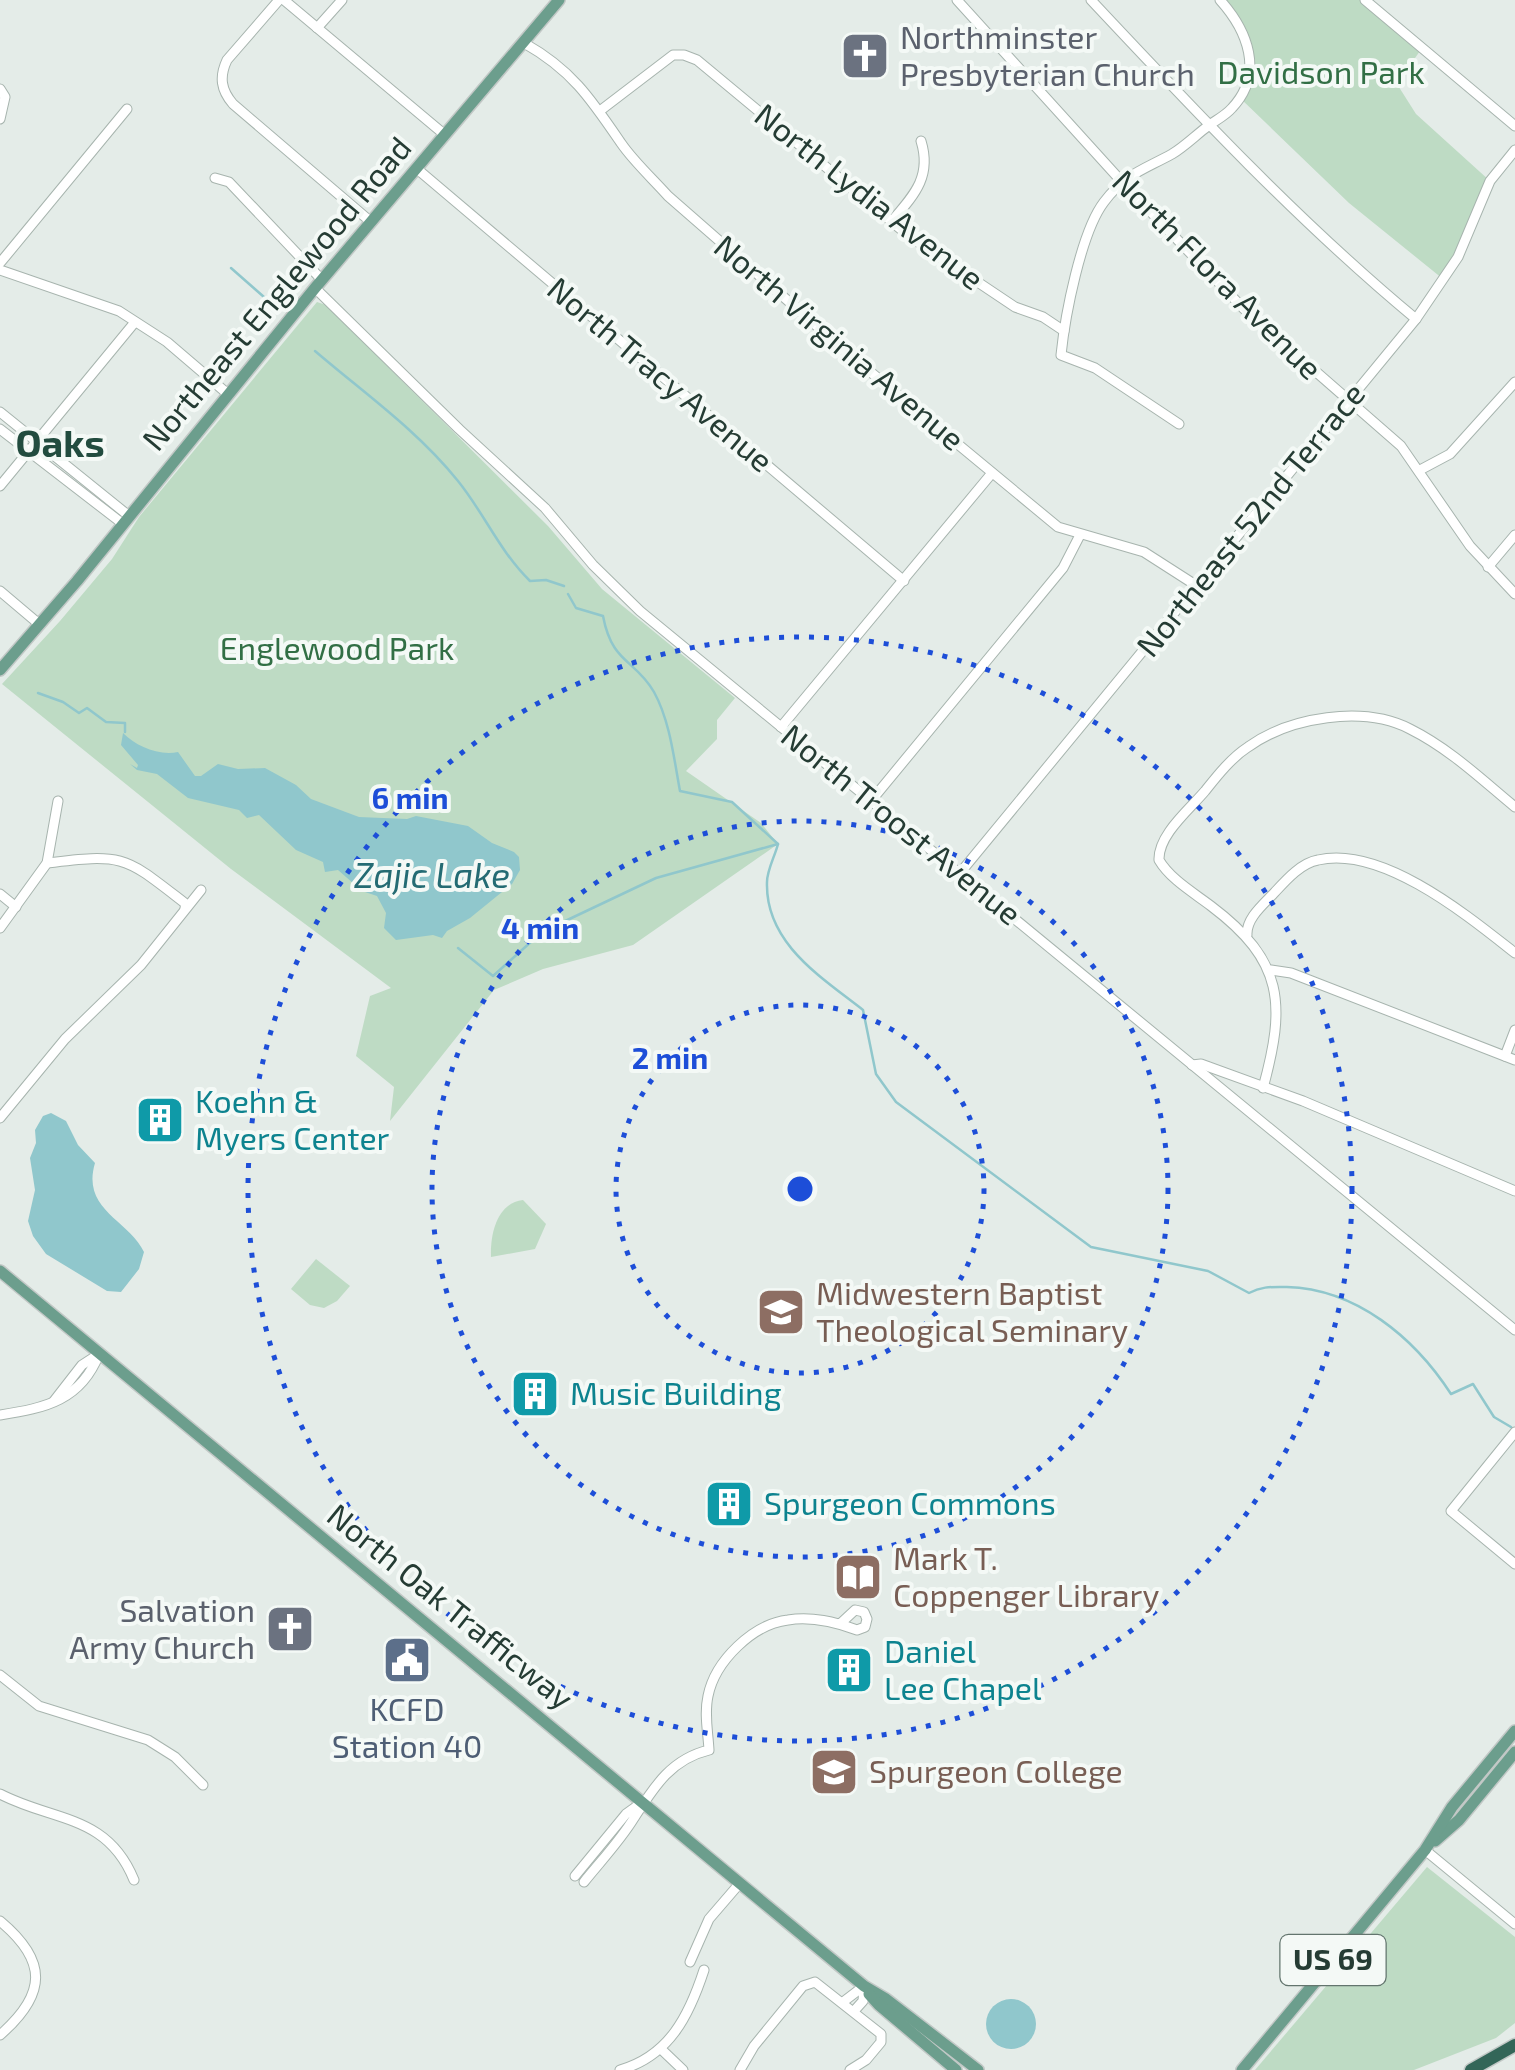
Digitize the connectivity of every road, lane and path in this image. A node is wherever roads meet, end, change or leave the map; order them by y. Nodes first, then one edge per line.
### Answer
1 (281, 0) edge
2 (342, 0) edge
3 (560, 0) edge
4 (957, 0) edge
5 (1091, 0) edge
6 (1220, 0) edge
7 (1365, 0) edge
8 (317, 28) junction
9 (524, 42) junction
10 (0, 89) edge
11 (127, 109) dead end
12 (602, 110) junction
13 (1, 117) edge
14 (1209, 125) junction
15 (1515, 126) edge
16 (445, 135) junction
17 (921, 141) dead end
18 (1515, 150) edge
19 (416, 168) junction
20 (215, 178) dead end
21 (1122, 183) junction
22 (371, 222) junction
23 (891, 222) junction
24 (0, 267) edge
25 (318, 284) junction
26 (1416, 319) junction
27 (135, 322) junction
28 (1064, 330) junction
29 (1515, 382) edge
30 (229, 394) junction
31 (1347, 402) junction
32 (0, 412) edge
33 (1179, 424) dead end
34 (0, 429) edge
35 (35, 443) junction
36 (27, 452) junction
37 (1420, 470) junction
38 (992, 473) junction
39 (0, 486) edge
40 (126, 520) junction
41 (1080, 535) junction
42 (1515, 535) edge
43 (1488, 567) junction
44 (904, 581) junction
45 (1197, 586) junction
46 (0, 592) edge
47 (1515, 594) edge
48 (39, 624) junction
49 (0, 670) edge
50 (782, 727) junction
51 (871, 801) junction
52 (58, 802) dead end
53 (1515, 807) edge
54 (48, 863) junction
55 (960, 873) junction
56 (201, 890) dead end
57 (0, 894) edge
58 (16, 907) junction
59 (185, 908) junction
60 (0, 928) edge
61 (1250, 942) junction
62 (1515, 953) edge
63 (1272, 970) junction
64 (1515, 1030) edge
65 (1510, 1058) edge
66 (1192, 1066) junction
67 (1262, 1088) junction
68 (0, 1118) edge
69 (1515, 1191) edge
70 (0, 1271) edge
71 (1515, 1330) edge
72 (99, 1354) junction
73 (0, 1416) edge
74 (1515, 1432) edge
75 (1515, 1564) edge
76 (842, 1623) dead end
77 (0, 1675) edge
78 (1515, 1731) edge
79 (1515, 1752) edge
80 (203, 1785) dead end
81 (0, 1794) edge
82 (642, 1802) junction
83 (1425, 1850) junction
84 (580, 1879) dead end
85 (134, 1880) dead end
86 (740, 1883) junction
87 (0, 1921) edge
88 (1515, 1924) edge
89 (690, 1962) dead end
90 (704, 1970) dead end
91 (864, 1986) junction
92 (843, 2002) junction
93 (854, 2011) junction
94 (0, 2035) edge
95 (1515, 2044) edge
96 (661, 2049) junction
97 (620, 2070) edge
98 (682, 2070) edge
99 (740, 2070) edge
100 (850, 2070) edge
101 (956, 2070) edge
102 (978, 2070) edge
103 (1242, 2070) edge
104 (1471, 2070) edge

1 - 8 street
1 - 22 street
2 - 8 street
3 - 9 main road, Northeast Englewood Road
4 - 21 street, North Flora Avenue
5 - 14 street
6 - 14 street
7 - 15 street
8 - 16 street
9 - 12 street, North Virginia Avenue
9 - 16 main road, Northeast Englewood Road
10 - 13 street
11 - 24 street
12 - 23 street, North Lydia Avenue
12 - 38 street, North Virginia Avenue
14 - 21 street
14 - 26 street
16 - 19 main road, Northeast Englewood Road
17 - 23 street
18 - 26 street, Northeast 52nd Terrace
19 - 22 main road, Northeast Englewood Road
19 - 44 street, North Tracy Avenue
20 - 25 street, North Troost Avenue
21 - 28 street
21 - 31 street, North Flora Avenue
22 - 25 main road, Northeast Englewood Road
23 - 28 street, North Lydia Avenue
24 - 27 street
25 - 30 main road, Northeast Englewood Road
25 - 50 street, North Troost Avenue
26 - 31 street, Northeast 52nd Terrace
27 - 30 street
27 - 35 street
28 - 33 street
29 - 37 street
30 - 40 main road, Northeast Englewood Road
31 - 37 street, North Flora Avenue
31 - 45 street, Northeast 52nd Terrace
32 - 35 street
34 - 36 street
35 - 36 street
35 - 40 street
36 - 39 street
36 - 40 street
37 - 43 street, North Flora Avenue
38 - 41 street, North Virginia Avenue
38 - 44 street
40 - 48 main road, Northeast Englewood Road
41 - 45 street, North Virginia Avenue
41 - 51 street
42 - 43 street
43 - 47 street, North Flora Avenue
44 - 50 street
45 - 55 street, Northeast 52nd Terrace
46 - 48 street
48 - 49 main road, Northeast Englewood Road
50 - 51 street, North Troost Avenue
51 - 55 street, North Troost Avenue
52 - 54 street
53 - 61 street
54 - 58 street
54 - 59 street
55 - 66 street, North Troost Avenue
56 - 59 street
57 - 58 street
58 - 60 street
59 - 68 street
61 - 62 street
61 - 63 street
63 - 65 street
63 - 67 street
64 - 65 street
66 - 67 street
66 - 71 street, North Troost Avenue
67 - 69 street
70 - 72 main road, North Oak Trafficway
72 - 73 street
72 - 82 main road, North Oak Trafficway
74 - 75 street
76 - 82 street
77 - 80 street
78 - 83 main road, US 69
79 - 83 main road, US 69
81 - 85 street
82 - 84 street
82 - 86 main road, North Oak Trafficway
83 - 88 street
83 - 103 main road, US 69
86 - 89 street
86 - 91 main road, North Oak Trafficway
87 - 94 street
90 - 96 street
91 - 92 street
91 - 93 street
91 - 101 main road, North Oak Trafficway
91 - 102 main road, North Oak Trafficway
92 - 93 street
92 - 99 street
93 - 100 street
95 - 104 highway
96 - 97 street
96 - 98 street

